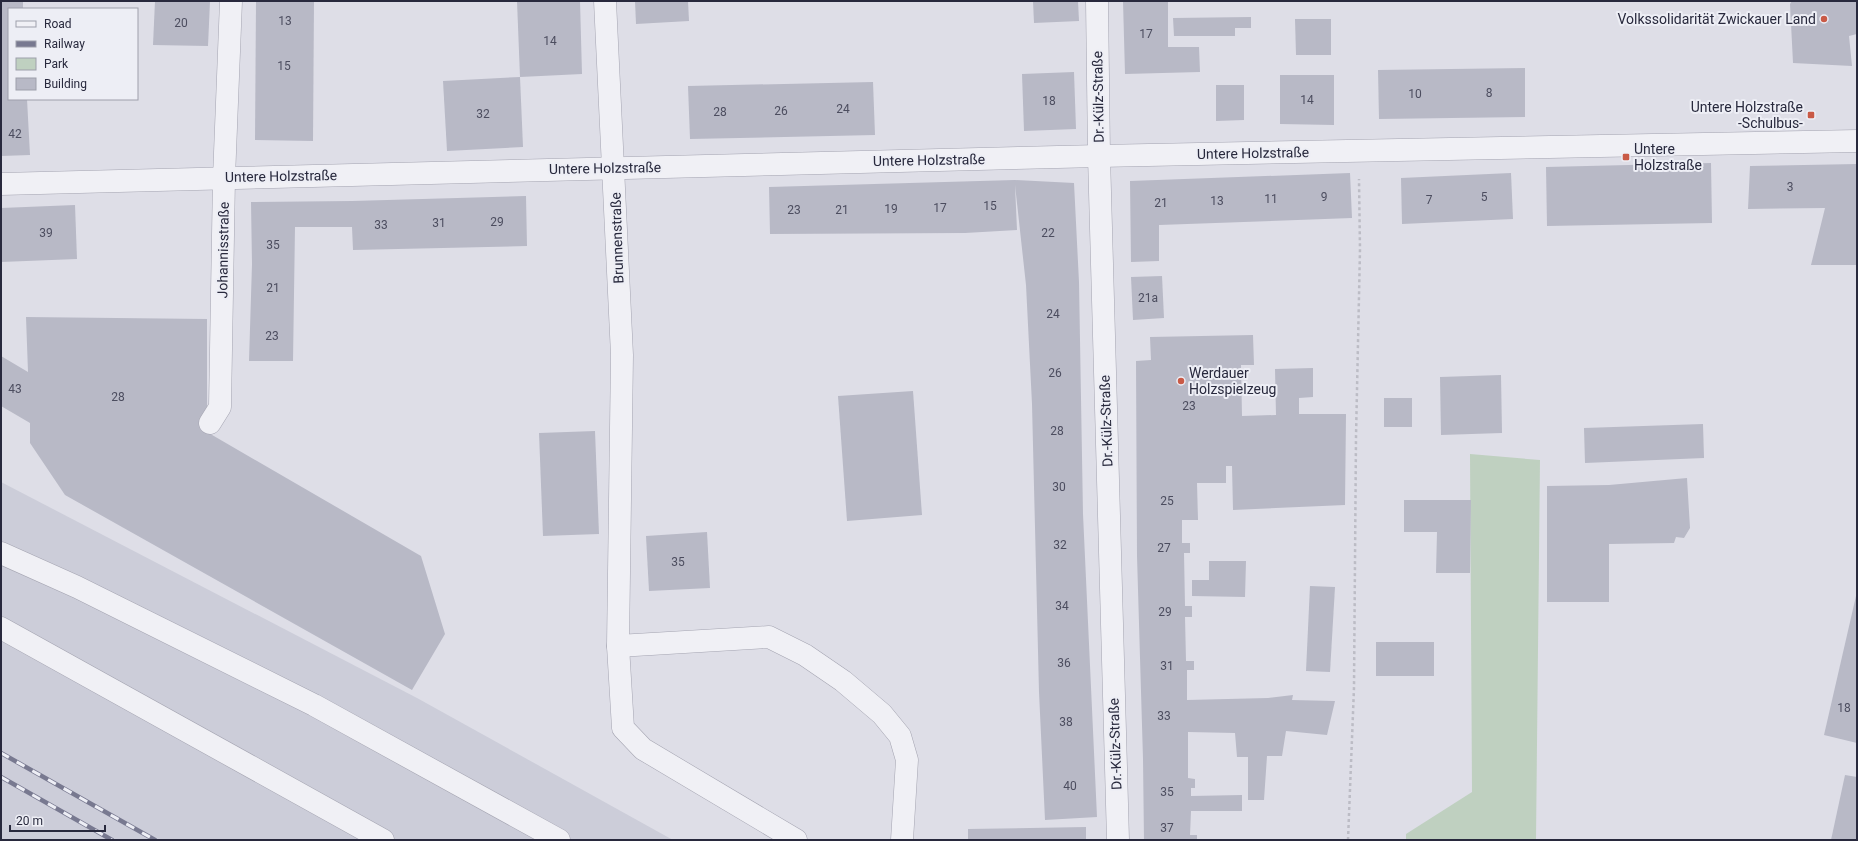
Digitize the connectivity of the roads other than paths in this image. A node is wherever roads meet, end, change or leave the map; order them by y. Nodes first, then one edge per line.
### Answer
1 (231, 1) edge
2 (605, 1) edge
3 (1097, 1) edge
4 (1857, 141) edge
5 (1099, 156) junction
6 (614, 168) junction
7 (224, 178) junction
8 (1, 184) edge
9 (210, 423) dead end
10 (1, 553) edge
11 (1, 628) edge
12 (618, 646) junction
13 (383, 840) edge
14 (559, 840) edge
15 (796, 840) edge
16 (902, 840) edge
17 (1118, 840) edge

1 - 7 street, Johannisstraße
2 - 6 street, Brunnenstraße
3 - 5 street, Dr.-Külz-Straße
4 - 5 street, Untere Holzstraße
5 - 6 street, Untere Holzstraße
5 - 17 street, Dr.-Külz-Straße
6 - 7 street, Untere Holzstraße
6 - 12 street, Brunnenstraße
7 - 8 street, Untere Holzstraße
7 - 9 street, Johannisstraße
10 - 14 street
11 - 13 street
12 - 15 street, Brunnenstraße
12 - 16 street

